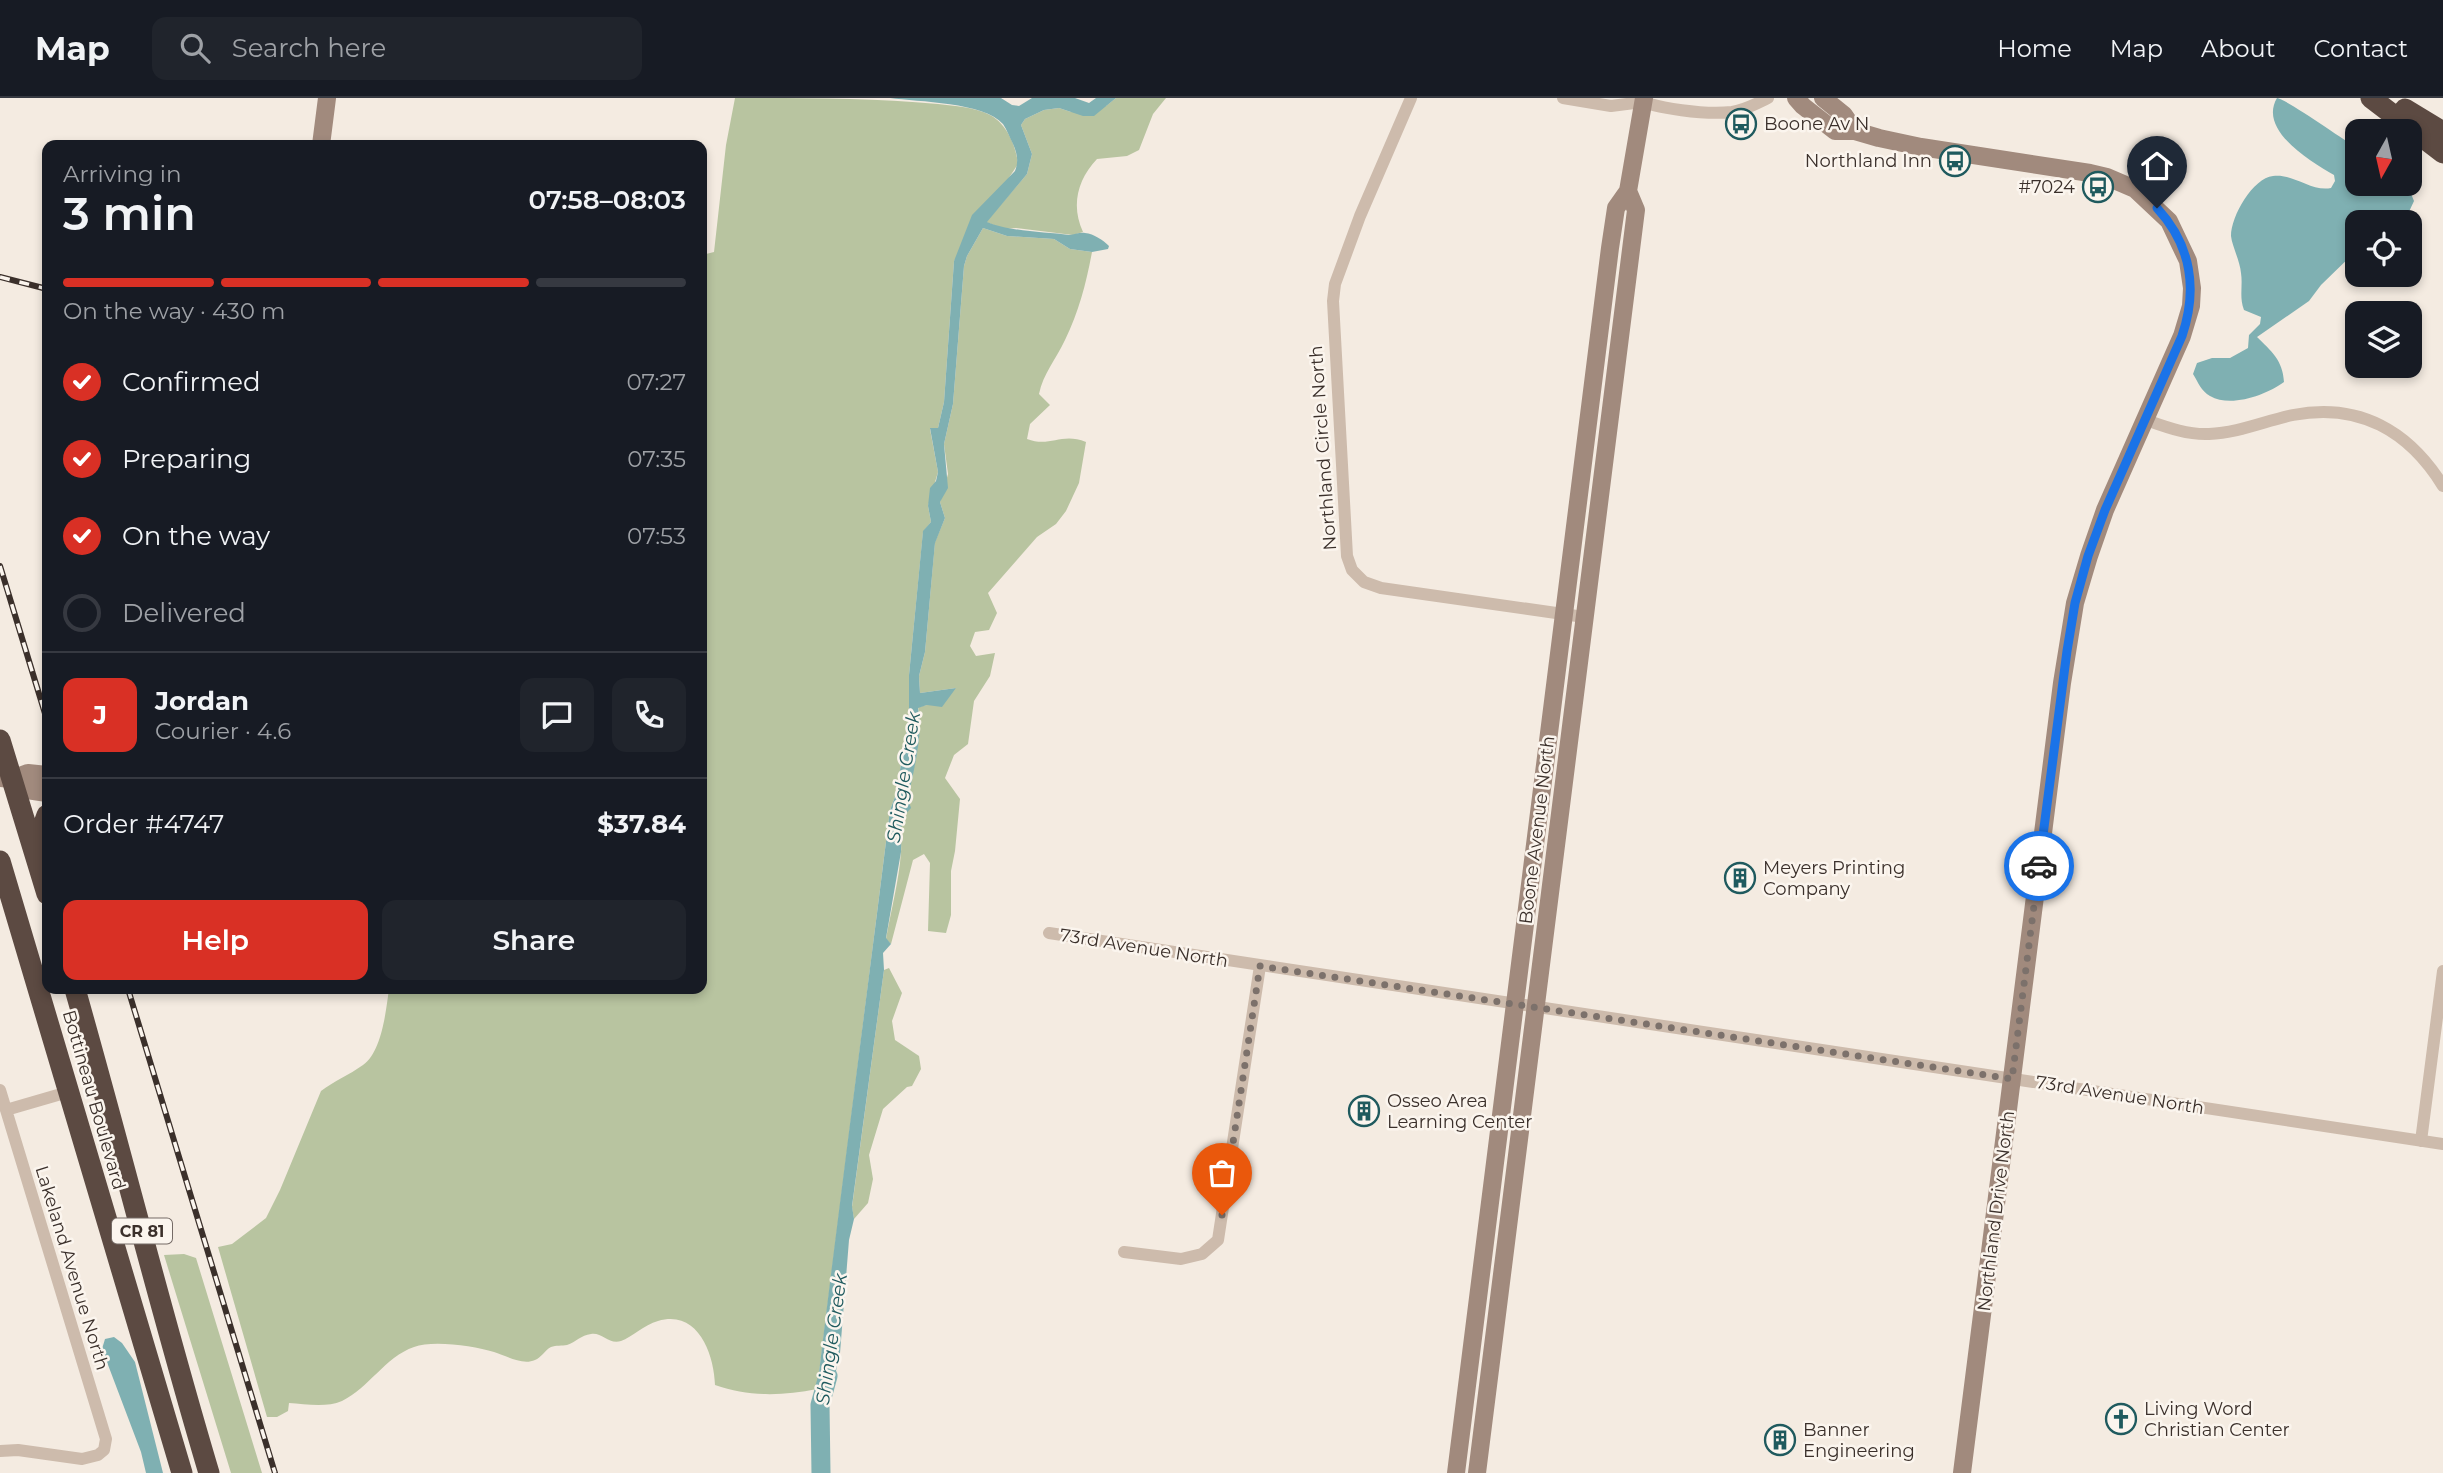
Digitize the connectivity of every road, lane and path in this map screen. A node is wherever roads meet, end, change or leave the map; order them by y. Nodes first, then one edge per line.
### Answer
1 (327, 98) edge
2 (1411, 98) edge
3 (1563, 98) edge
4 (1768, 98) edge
5 (1796, 98) edge
6 (1823, 98) edge
7 (2371, 98) edge
8 (2389, 98) edge
9 (1640, 99) edge
10 (1855, 131) junction
11 (2443, 132) edge
12 (322, 140) edge
13 (2443, 153) edge
14 (1628, 191) junction
15 (2146, 420) junction
16 (2443, 486) edge
17 (1564, 614) junction
18 (1584, 617) junction
19 (0, 740) edge
20 (42, 774) edge
21 (6, 779) edge
22 (42, 792) edge
23 (42, 838) edge
24 (42, 858) edge
25 (0, 861) edge
26 (42, 879) edge
27 (1049, 933) dead end
28 (1260, 966) junction
29 (2443, 971) edge
30 (76, 994) edge
31 (1515, 1004) junction
32 (1535, 1007) junction
33 (2012, 1079) junction
34 (0, 1090) edge
35 (68, 1092) junction
36 (6, 1110) junction
37 (2421, 1140) junction
38 (2443, 1144) edge
39 (1124, 1252) dead end
40 (0, 1451) edge
41 (182, 1473) edge
42 (209, 1473) edge
43 (1456, 1473) edge
44 (1476, 1473) edge
45 (1962, 1473) edge

1 - 12 street
2 - 17 street, Northland Circle North
3 - 9 street
4 - 9 street
5 - 10 street, Northland Drive North
6 - 10 street
7 - 13 highway
8 - 11 highway
9 - 14 street, Boone Avenue North
10 - 15 street, Northland Drive North
14 - 17 street, Boone Avenue North
14 - 18 street, Boone Avenue North
15 - 16 street
15 - 33 street, Northland Drive North
17 - 18 street, Northland Circle North
17 - 31 street, Boone Avenue North
18 - 32 street, Boone Avenue North
19 - 21 highway
20 - 21 street
21 - 22 street
21 - 26 highway
23 - 24 highway
25 - 35 highway, Bottineau Boulevard / CR 81
27 - 28 street, 73rd Avenue North
28 - 31 street, 73rd Avenue North
28 - 39 street
29 - 37 street
30 - 42 highway, Bottineau Boulevard / CR 81
31 - 32 street, 73rd Avenue North
31 - 43 street, Boone Avenue North
32 - 33 street, 73rd Avenue North
32 - 44 street, Boone Avenue North
33 - 37 street, 73rd Avenue North
33 - 45 street, Northland Drive North
34 - 36 street, Lakeland Avenue North
35 - 36 street
35 - 41 highway, Bottineau Boulevard / CR 81
36 - 40 street, Lakeland Avenue North
37 - 38 street, 73rd Avenue North

